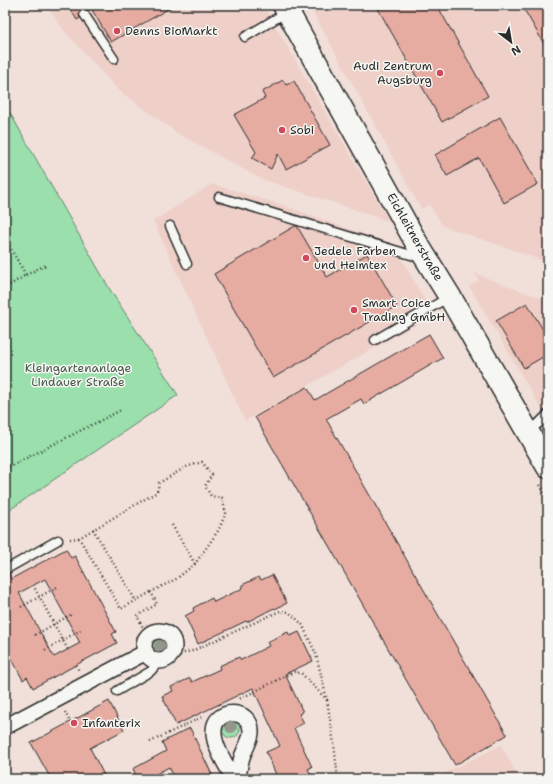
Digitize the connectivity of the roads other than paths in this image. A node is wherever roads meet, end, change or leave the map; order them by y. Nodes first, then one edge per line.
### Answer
1 (286, 8) edge
2 (84, 14) dead end
3 (245, 37) dead end
4 (114, 59) dead end
5 (219, 197) dead end
6 (170, 226) dead end
7 (428, 260) junction
8 (187, 264) dead end
9 (450, 297) junction
10 (375, 340) dead end
11 (548, 414) edge
12 (527, 431) junction
13 (548, 467) edge
14 (58, 540) dead end
15 (5, 570) edge
16 (146, 652) junction
17 (166, 658) junction
18 (117, 690) dead end
19 (5, 727) edge
20 (234, 779) edge
21 (238, 779) edge

1 - 3 lane
1 - 7 main road, Eichleitnerstraße
2 - 4 lane
5 - 7 lane
6 - 8 lane
7 - 9 main road, Eichleitnerstraße
9 - 10 lane
9 - 12 main road, Eichleitnerstraße
11 - 12 lane
12 - 13 main road, Eichleitnerstraße
14 - 15 lane
16 - 17 street
16 - 17 street
16 - 19 street
17 - 18 lane
20 - 21 street

